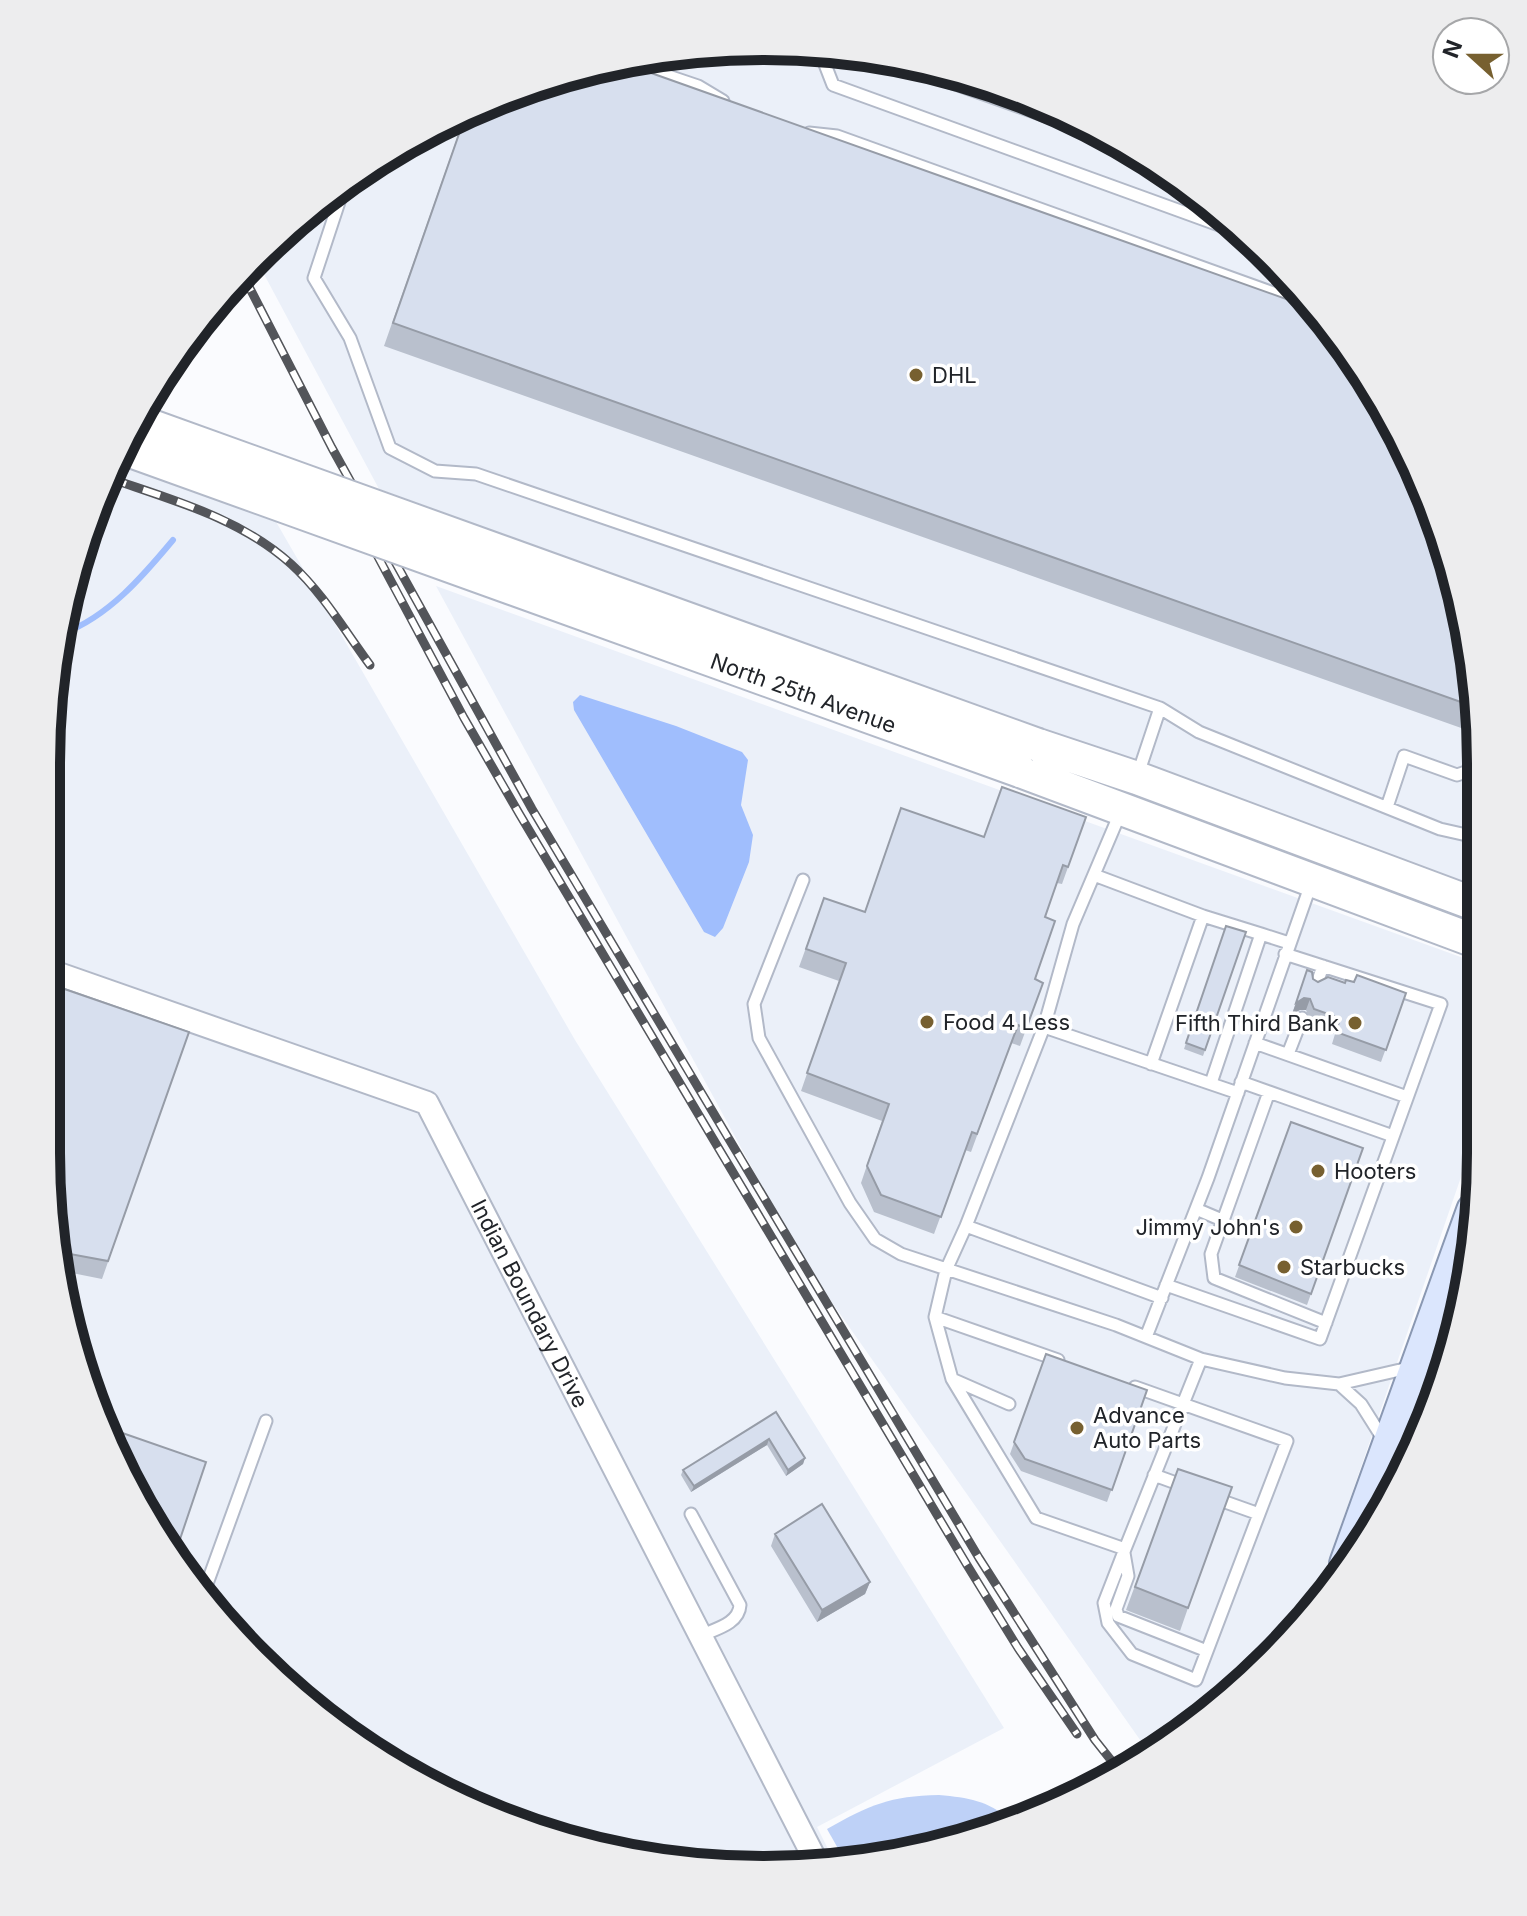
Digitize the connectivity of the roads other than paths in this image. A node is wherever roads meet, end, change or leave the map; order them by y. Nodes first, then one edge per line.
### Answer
1 (825, 63) edge
2 (650, 70) edge
3 (735, 108) edge
4 (799, 132) edge
5 (339, 202) edge
6 (1213, 223) edge
7 (1292, 300) edge
8 (147, 424) edge
9 (133, 452) edge
10 (1160, 708) junction
11 (1467, 772) edge
12 (1130, 793) junction
13 (1387, 807) junction
14 (1467, 835) edge
15 (1094, 875) junction
16 (803, 880) dead end
17 (1312, 881) junction
18 (1467, 902) edge
19 (1203, 916) junction
20 (1261, 934) junction
21 (1467, 938) edge
22 (1287, 949) junction
23 (1323, 966) junction
24 (60, 975) edge
25 (1316, 986) edge
26 (1302, 1018) dead end
27 (1044, 1027) junction
28 (1255, 1043) junction
29 (1288, 1054) junction
30 (1151, 1064) junction
31 (1211, 1083) junction
32 (1239, 1087) junction
33 (1269, 1092) junction
34 (1407, 1097) junction
35 (1393, 1136) junction
36 (1196, 1209) junction
37 (1222, 1220) junction
38 (966, 1226) junction
39 (1457, 1265) edge
40 (946, 1270) junction
41 (1166, 1285) junction
42 (1162, 1298) junction
43 (935, 1317) junction
44 (1326, 1323) junction
45 (1146, 1337) junction
46 (1201, 1359) junction
47 (1066, 1363) edge
48 (1419, 1366) junction
49 (952, 1379) junction
50 (1125, 1383) edge
51 (1339, 1384) junction
52 (1183, 1403) junction
53 (1009, 1404) dead end
54 (1420, 1404) edge
55 (266, 1421) dead end
56 (1389, 1449) junction
57 (1154, 1475) junction
58 (1193, 1489) edge
59 (1206, 1494) edge
60 (691, 1514) dead end
61 (1259, 1514) junction
62 (1365, 1517) edge
63 (1124, 1551) junction
64 (207, 1583) edge
65 (700, 1636) junction
66 (1207, 1651) junction
67 (812, 1854) edge

1 - 6 lane
2 - 3 lane
4 - 7 lane
5 - 10 lane
8 - 12 main road, North 25th Avenue, bridge
9 - 12 main road, North 25th Avenue, bridge
10 - 12 lane
10 - 13 lane
11 - 13 lane
12 - 15 lane
12 - 17 main road, North 25th Avenue
12 - 18 main road, North 25th Avenue
13 - 14 lane
15 - 19 lane
15 - 27 lane
16 - 40 lane
17 - 21 main road, North 25th Avenue
17 - 22 lane
19 - 20 lane
19 - 30 lane
20 - 22 lane
20 - 31 lane
22 - 23 lane
22 - 28 lane
23 - 25 lane
23 - 34 lane
24 - 65 street, Indian Boundary Drive
26 - 29 lane
27 - 30 lane
27 - 38 lane
28 - 29 lane
28 - 32 lane
29 - 34 lane
30 - 31 lane
31 - 32 lane
32 - 33 lane
32 - 36 lane
33 - 35 lane
33 - 37 lane
34 - 35 lane
35 - 44 lane
36 - 37 lane
36 - 41 lane
37 - 44 lane
38 - 40 lane
38 - 42 lane
39 - 48 main road
40 - 43 lane
40 - 45 lane
41 - 42 lane
41 - 44 lane
42 - 45 lane
43 - 47 lane
43 - 49 lane
45 - 46 lane
46 - 51 lane
46 - 52 lane
48 - 51 lane
48 - 54 main road
49 - 53 lane
49 - 63 lane
50 - 52 lane
51 - 56 lane
52 - 57 lane
52 - 61 lane
54 - 56 main road
55 - 64 lane
56 - 62 main road
57 - 58 lane
57 - 63 lane
59 - 61 lane
60 - 65 lane
61 - 66 lane
63 - 66 lane
63 - 66 lane
65 - 67 street, Indian Boundary Drive

